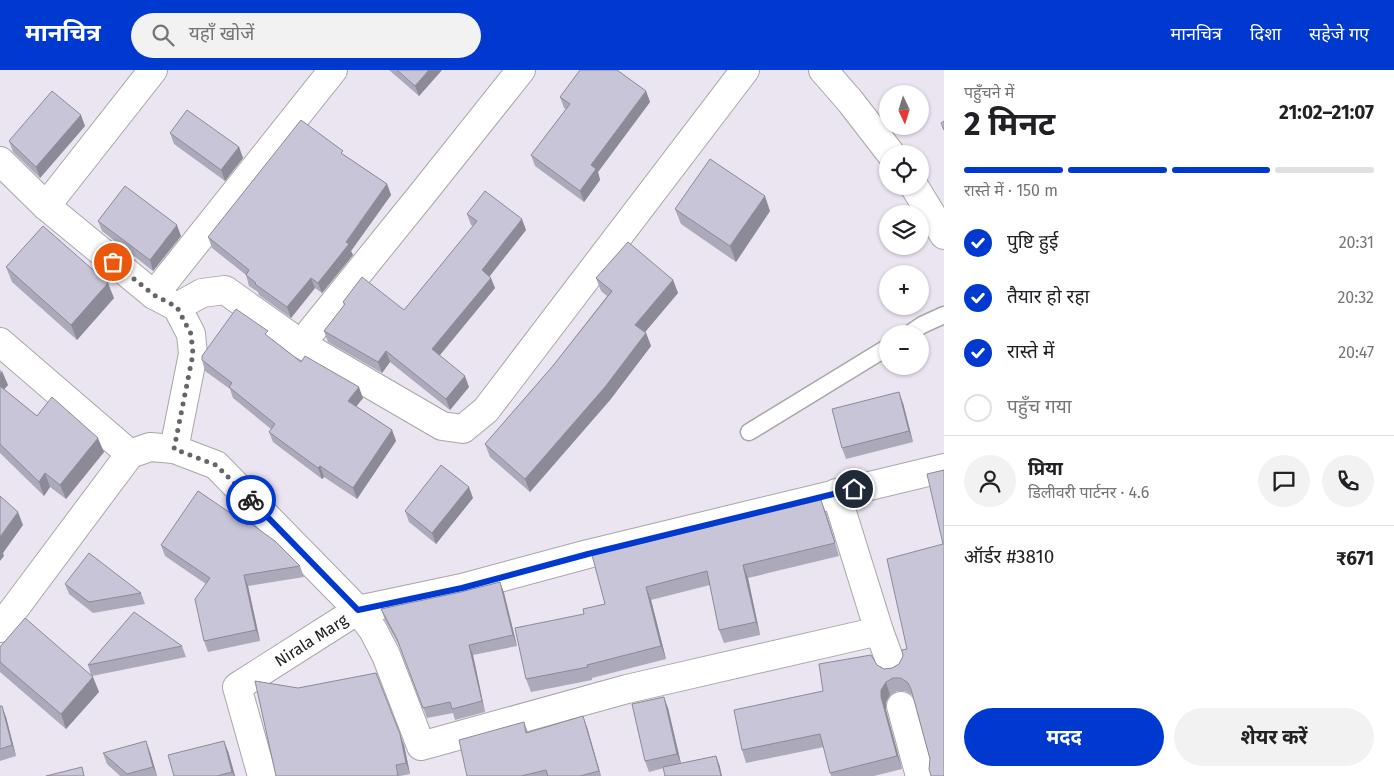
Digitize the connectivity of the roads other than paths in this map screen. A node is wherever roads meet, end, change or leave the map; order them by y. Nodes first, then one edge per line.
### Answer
1 (153, 70) edge
2 (333, 70) edge
3 (521, 70) edge
4 (745, 70) edge
5 (823, 70) edge
6 (883, 145) edge
7 (0, 161) edge
8 (920, 195) edge
9 (46, 206) junction
10 (944, 235) edge
11 (166, 301) junction
12 (944, 315) edge
13 (925, 325) edge
14 (0, 342) edge
15 (300, 344) junction
16 (879, 353) edge
17 (749, 432) dead end
18 (174, 449) junction
19 (130, 454) junction
20 (944, 468) edge
21 (836, 493) junction
22 (358, 610) junction
23 (0, 628) edge
24 (879, 631) junction
25 (892, 666) edge
26 (901, 706) dead end
27 (262, 776) edge
28 (920, 776) edge

1 - 9 street
2 - 11 street
3 - 15 street
4 - 15 street
5 - 6 street
7 - 9 street
8 - 10 street
9 - 11 street
11 - 15 street
11 - 18 street
12 - 13 lane
14 - 19 street
16 - 17 lane
18 - 19 street
18 - 22 street
19 - 23 street
20 - 21 street, Nirala Marg
21 - 22 street, Nirala Marg
21 - 24 street
22 - 24 street
22 - 27 street, Nirala Marg
24 - 25 street
26 - 28 street

